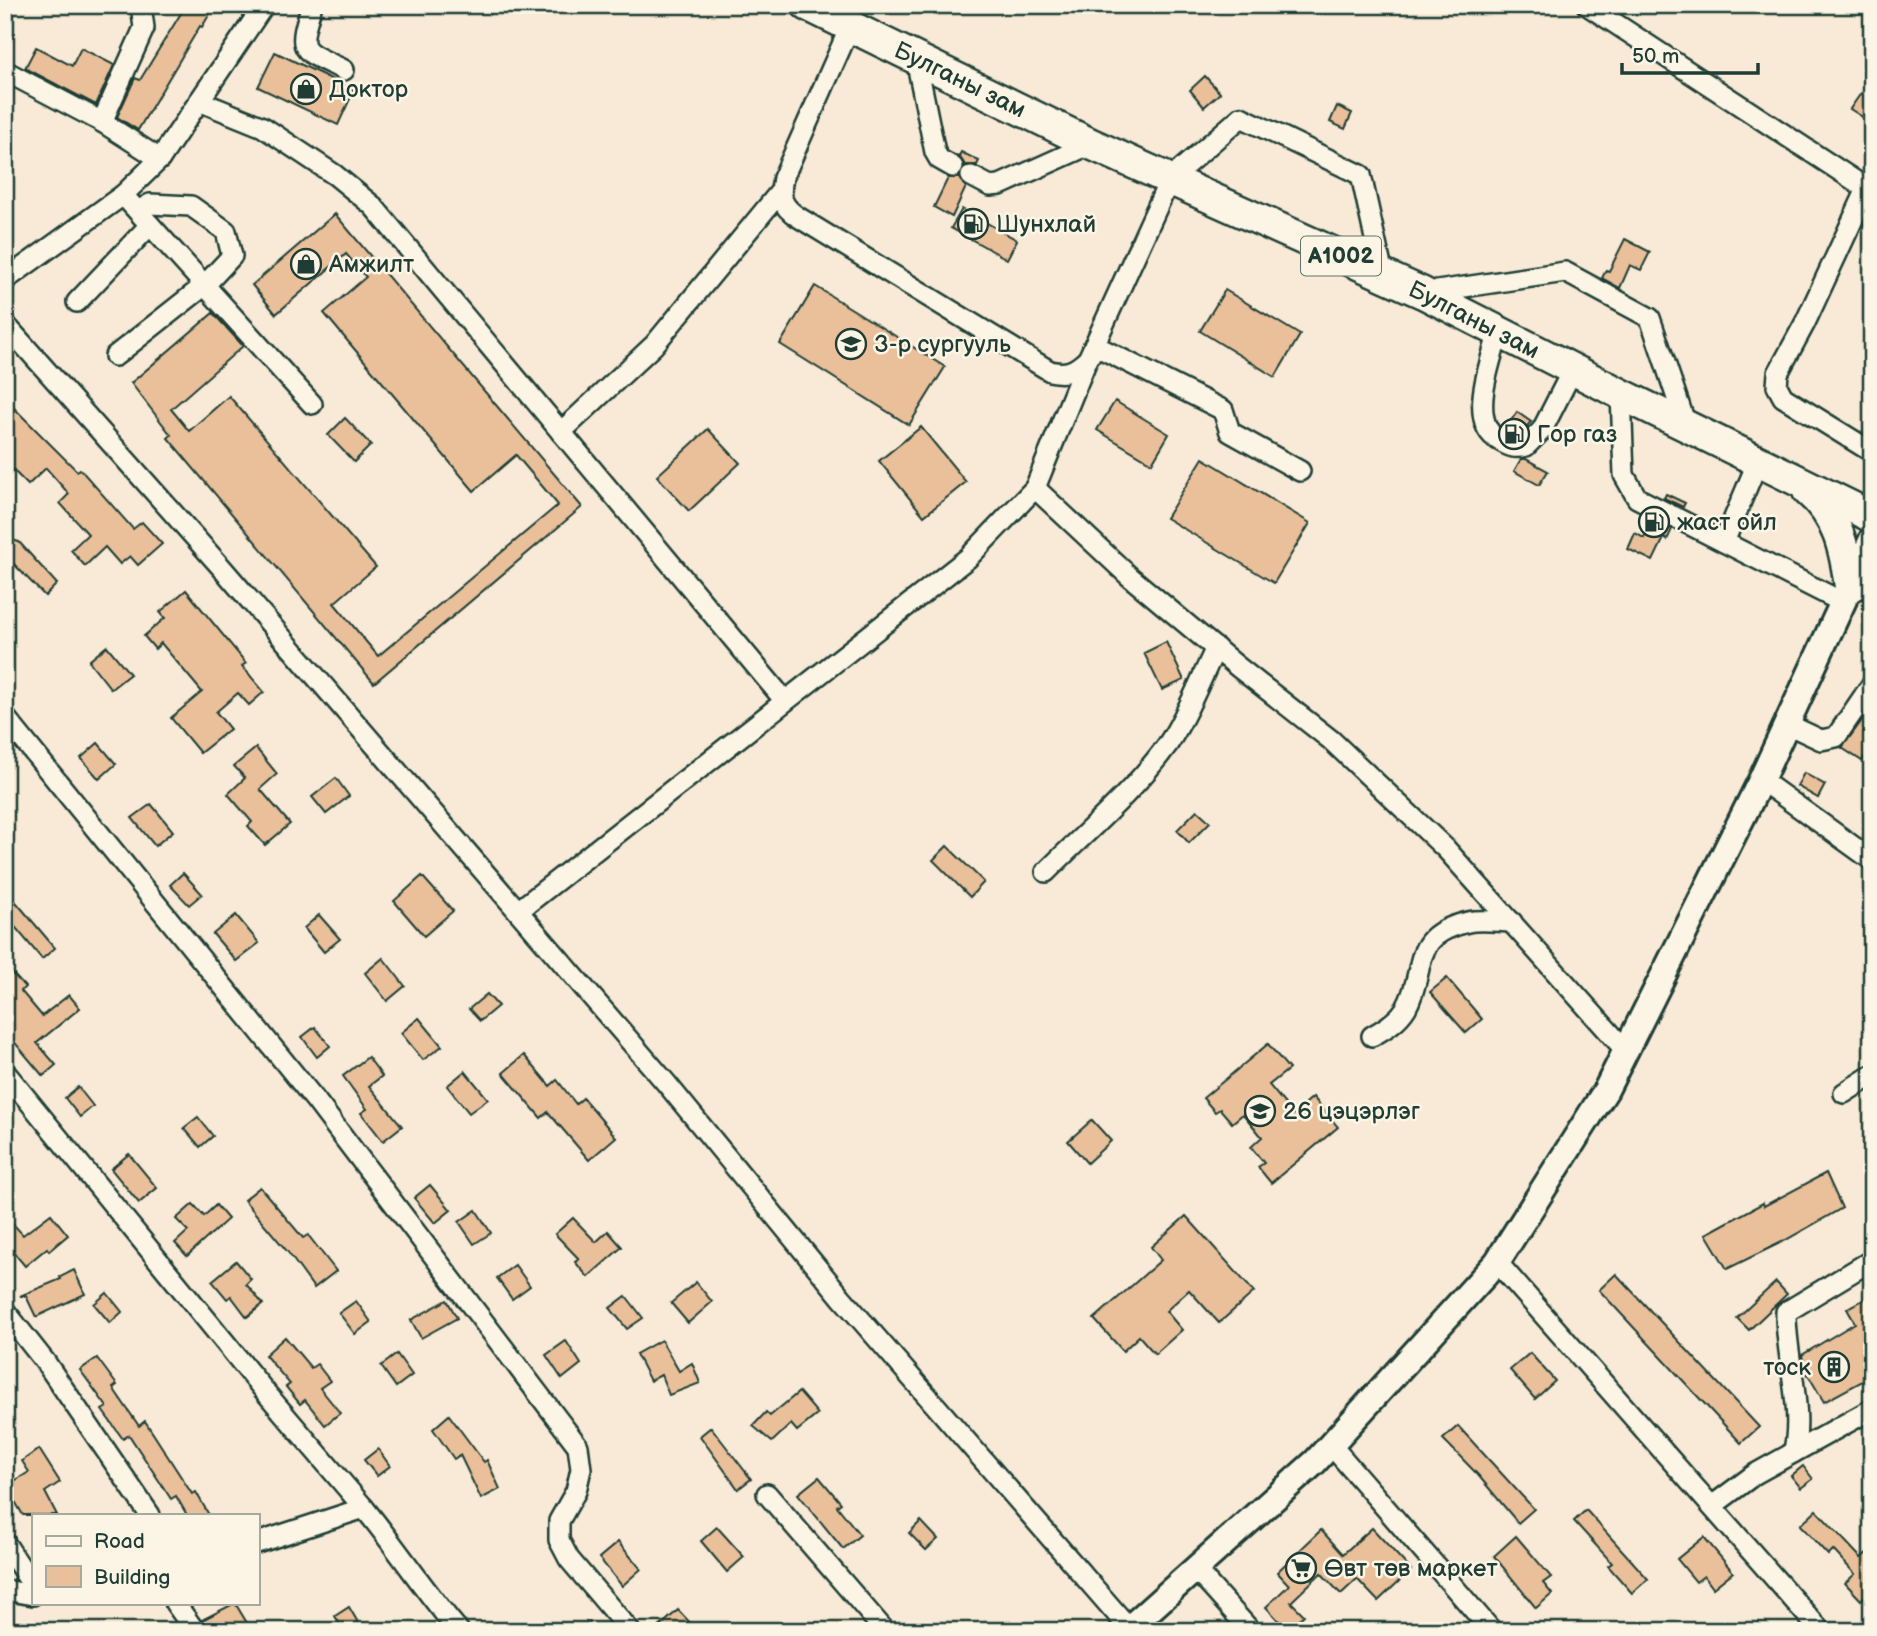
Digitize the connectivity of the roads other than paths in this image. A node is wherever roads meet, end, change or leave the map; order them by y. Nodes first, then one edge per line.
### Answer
1 (141, 5) edge
2 (264, 5) edge
3 (312, 5) edge
4 (807, 5) edge
5 (1587, 5) edge
6 (850, 27) junction
7 (916, 59) junction
8 (344, 70) dead end
9 (5, 71) edge
10 (199, 101) junction
11 (102, 122) junction
12 (1091, 144) junction
13 (160, 159) junction
14 (953, 167) dead end
15 (971, 176) dead end
16 (1170, 179) junction
17 (1869, 191) edge
18 (779, 193) junction
19 (123, 195) junction
20 (144, 218) junction
21 (1383, 275) junction
22 (5, 280) edge
23 (205, 285) junction
24 (1423, 293) junction
25 (77, 302) dead end
26 (5, 324) edge
27 (1499, 332) junction
28 (1091, 352) junction
29 (115, 356) dead end
30 (1573, 369) junction
31 (1621, 394) junction
32 (312, 404) dead end
33 (1686, 425) junction
34 (561, 432) junction
35 (1872, 452) edge
36 (1758, 461) junction
37 (1300, 471) dead end
38 (1035, 488) junction
39 (1872, 517) edge
40 (1872, 539) edge
41 (1724, 542) junction
42 (1855, 588) edge
43 (1216, 648) junction
44 (1872, 684) edge
45 (785, 701) junction
46 (5, 717) edge
47 (1787, 724) junction
48 (1761, 780) junction
49 (1872, 860) edge
50 (1046, 872) dead end
51 (518, 911) junction
52 (1512, 922) junction
53 (1372, 1036) dead end
54 (1626, 1051) junction
55 (5, 1072) edge
56 (1872, 1076) edge
57 (1844, 1093) dead end
58 (1872, 1260) edge
59 (1497, 1262) junction
60 (5, 1311) edge
61 (1872, 1409) edge
62 (1331, 1445) junction
63 (1793, 1453) junction
64 (767, 1494) dead end
65 (1712, 1506) junction
66 (364, 1508) junction
67 (149, 1514) edge
68 (259, 1542) edge
69 (5, 1543) edge
70 (1194, 1568) junction
71 (32, 1584) edge
72 (5, 1590) edge
73 (32, 1595) edge
74 (176, 1604) edge
75 (1127, 1629) edge
76 (195, 1631) edge
77 (459, 1631) edge
78 (630, 1631) edge
79 (885, 1631) edge
80 (1251, 1631) edge
81 (1492, 1631) edge
82 (1821, 1631) edge

1 - 11 street
2 - 10 street
3 - 8 street
4 - 6 highway, Булганы зам / A1002
5 - 17 street
6 - 7 highway, Булганы зам / A1002
6 - 18 street
7 - 12 highway, Булганы зам / A1002
7 - 14 street
9 - 11 street
10 - 13 street
10 - 34 street
11 - 13 street
12 - 15 street
12 - 16 highway, Булганы зам / A1002
13 - 19 street
16 - 21 highway, Булганы зам / A1002
16 - 21 street
16 - 28 street
17 - 35 street
18 - 28 street
18 - 34 street
19 - 20 street
19 - 22 street
20 - 23 street
20 - 23 street
20 - 25 street
21 - 24 highway, Булганы зам / A1002
23 - 29 street
23 - 32 street
24 - 27 highway, Булганы зам / A1002
24 - 33 street
26 - 51 street
27 - 30 highway, Булганы зам / A1002
27 - 30 street
28 - 37 street
28 - 38 street
30 - 31 highway, Булганы зам / A1002
31 - 33 highway, Булганы зам / A1002
31 - 41 street
33 - 36 highway, Булганы зам / A1002
34 - 45 street
36 - 39 highway, Булганы зам / A1002
36 - 41 street
36 - 42 highway
38 - 43 street
38 - 45 street
40 - 42 main road
41 - 42 street
42 - 47 main road
43 - 50 street
43 - 52 street
44 - 47 street
45 - 51 street
46 - 78 street
47 - 48 main road
48 - 49 street
48 - 54 main road
51 - 75 street
52 - 53 street
52 - 54 street
54 - 59 main road
55 - 66 street
56 - 57 street
58 - 63 street
59 - 62 main road
59 - 65 street
60 - 67 street
61 - 63 street
62 - 70 main road
62 - 81 street
63 - 65 street
64 - 79 street
65 - 82 street
66 - 68 street
66 - 77 street
69 - 71 street
70 - 75 main road
70 - 80 street
72 - 73 street
74 - 76 street

